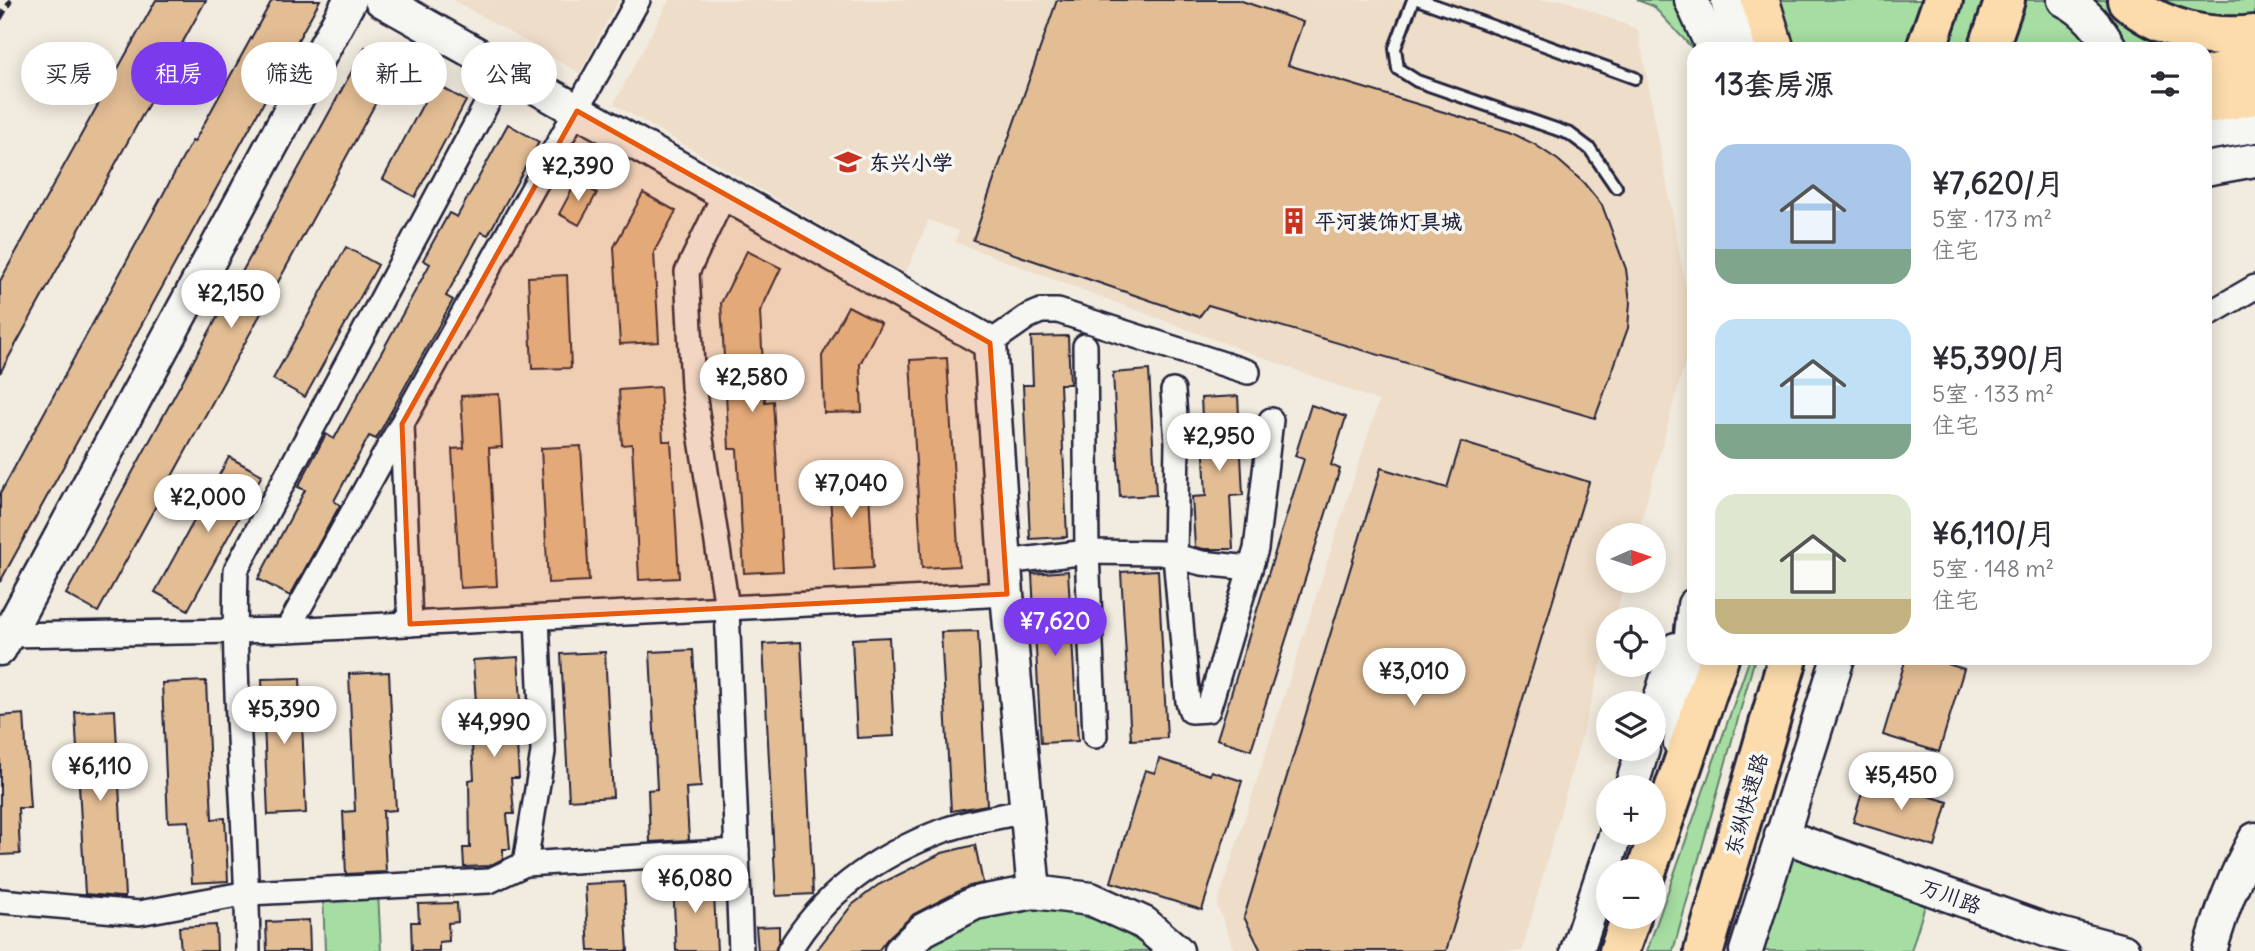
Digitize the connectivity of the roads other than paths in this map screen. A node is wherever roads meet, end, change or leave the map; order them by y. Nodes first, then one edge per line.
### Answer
1 (350, 0) edge
2 (381, 0) edge
3 (638, 0) edge
4 (1413, 0) edge
5 (1420, 0) edge
6 (1692, 0) edge
7 (1727, 0) edge
8 (1760, 0) edge
9 (1943, 0) edge
10 (2005, 0) edge
11 (2064, 0) edge
12 (2127, 0) edge
13 (2255, 35) edge
14 (1710, 42) edge
15 (1739, 42) edge
16 (1773, 42) edge
17 (1928, 42) edge
18 (1990, 42) edge
19 (2107, 42) edge
20 (461, 45) edge
21 (2255, 65) edge
22 (2212, 74) edge
23 (1635, 78) dead end
24 (2255, 95) edge
25 (557, 99) edge
26 (2212, 104) edge
27 (486, 105) edge
28 (578, 111) junction
29 (2255, 127) edge
30 (2212, 133) edge
31 (2255, 160) edge
32 (2212, 168) edge
33 (1616, 187) dead end
34 (725, 194) junction
35 (2255, 287) edge
36 (2212, 312) edge
37 (990, 343) junction
38 (1085, 346) dead end
39 (1248, 372) dead end
40 (1173, 391) dead end
41 (1270, 420) dead end
42 (402, 424) junction
43 (1087, 552) junction
44 (1175, 556) junction
45 (1005, 562) junction
46 (1250, 568) junction
47 (1007, 594) junction
48 (727, 608) junction
49 (1687, 616) edge
50 (537, 618) junction
51 (411, 624) junction
52 (287, 630) junction
53 (234, 631) junction
54 (3, 639) edge
55 (1688, 665) edge
56 (1717, 665) edge
57 (1786, 665) edge
58 (1836, 665) edge
59 (1663, 691) edge
60 (1095, 736) dead end
61 (1675, 789) junction
62 (1026, 811) junction
63 (1781, 835) junction
64 (2255, 839) edge
65 (1612, 845) edge
66 (737, 851) junction
67 (1651, 859) edge
68 (525, 864) junction
69 (1034, 892) junction
70 (248, 893) junction
71 (0, 901) edge
72 (1627, 929) edge
73 (248, 951) edge
74 (741, 951) edge
75 (789, 951) edge
76 (901, 951) edge
77 (1177, 951) edge
78 (1577, 951) edge
79 (1619, 951) edge
80 (1704, 951) edge
81 (1746, 951) edge
82 (2123, 951) edge
83 (2210, 951) edge

1 - 54 street
2 - 20 street
3 - 28 street
4 - 33 lane
5 - 23 lane
6 - 14 street
7 - 15 street
8 - 16 main road
9 - 17 highway
10 - 18 highway
11 - 19 street
12 - 13 highway
21 - 22 main road
24 - 26 main road
25 - 28 street
27 - 53 street
28 - 34 street
28 - 42 street
29 - 30 street
31 - 32 street
34 - 37 street
34 - 48 street
35 - 36 street
37 - 39 street
37 - 45 street
38 - 43 street
40 - 44 street
41 - 46 street
42 - 51 street
42 - 52 street
43 - 44 street
43 - 45 street
43 - 60 street
44 - 46 street
44 - 46 street
45 - 47 street
47 - 48 street
47 - 62 street
48 - 50 street
48 - 66 street
49 - 59 street
50 - 51 street
50 - 68 street
51 - 52 street
52 - 53 street
53 - 54 street
53 - 70 street
55 - 61 street
56 - 61 highway
57 - 80 highway, 东纵快速路
58 - 63 street
61 - 67 highway
62 - 69 street
62 - 75 street
63 - 81 street
63 - 82 street, 万川路
64 - 83 street
65 - 78 street
66 - 68 street
66 - 74 street
68 - 70 street
69 - 76 street
69 - 77 street
70 - 71 street
70 - 73 street
72 - 79 highway

